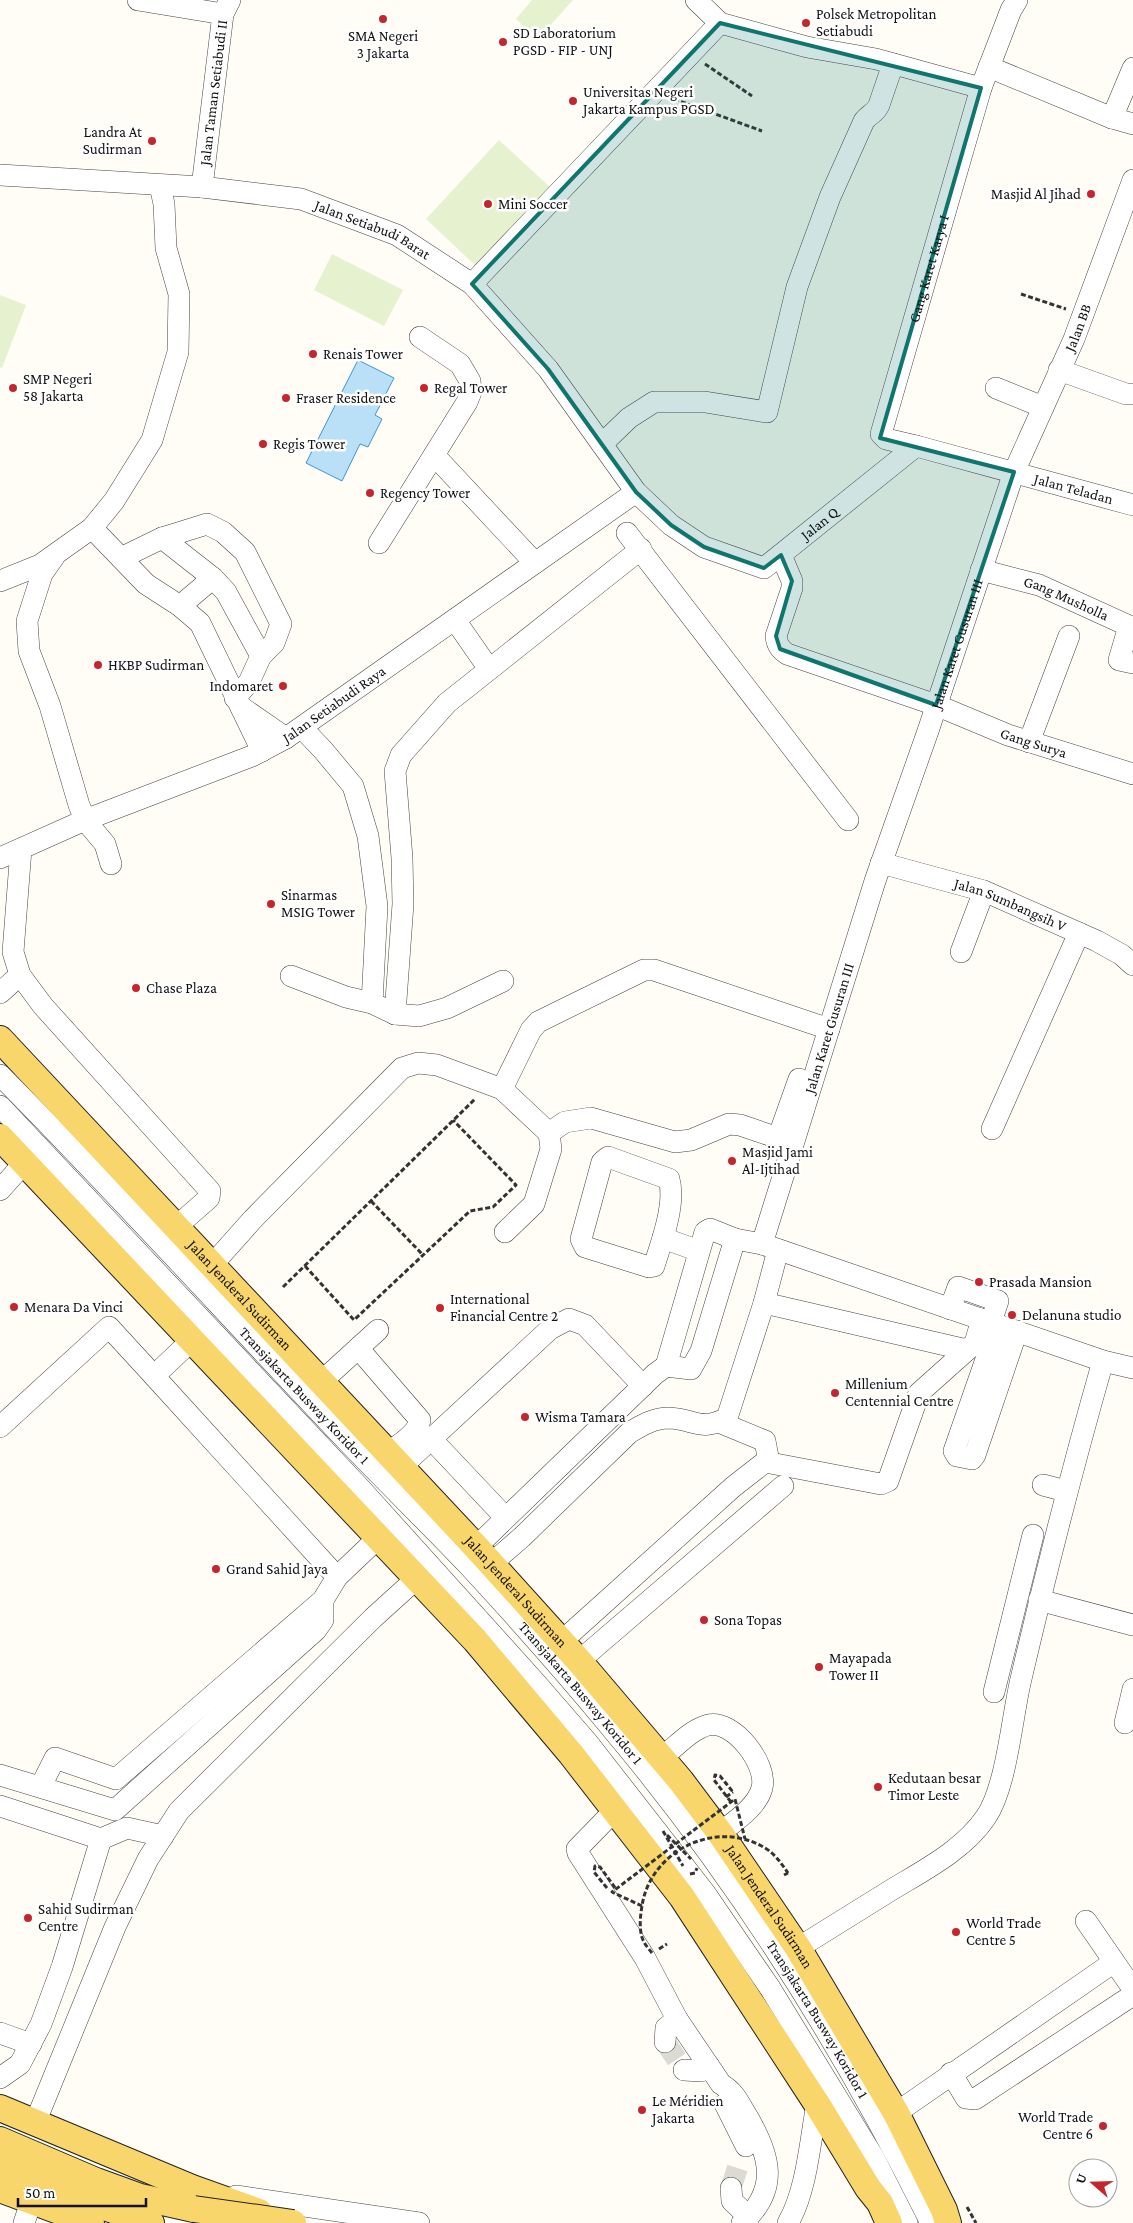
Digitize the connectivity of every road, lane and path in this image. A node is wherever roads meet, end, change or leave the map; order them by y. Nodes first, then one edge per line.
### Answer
1 (138, 0) edge
2 (696, 0) edge
3 (1017, 0) edge
4 (227, 7) edge
5 (720, 23) junction
6 (690, 54) junction
7 (893, 64) junction
8 (989, 67) junction
9 (1133, 68) edge
10 (981, 88) junction
11 (654, 92) junction
12 (752, 96) dead end
13 (1112, 118) junction
14 (1133, 124) edge
15 (762, 131) dead end
16 (0, 176) edge
17 (1133, 180) edge
18 (160, 185) junction
19 (202, 187) junction
20 (472, 284) junction
21 (1021, 294) dead end
22 (1083, 315) junction
23 (420, 337) dead end
24 (1060, 370) junction
25 (996, 388) dead end
26 (1133, 394) edge
27 (1043, 406) junction
28 (602, 444) junction
29 (916, 446) junction
30 (434, 455) junction
31 (1014, 472) junction
32 (636, 492) junction
33 (1133, 505) edge
34 (92, 528) junction
35 (627, 533) dead end
36 (162, 538) junction
37 (379, 542) dead end
38 (641, 549) junction
39 (781, 555) junction
40 (54, 556) junction
41 (121, 558) junction
42 (535, 563) junction
43 (981, 570) junction
44 (213, 578) junction
45 (0, 581) edge
46 (180, 606) junction
47 (455, 620) junction
48 (1069, 636) dead end
49 (261, 656) junction
50 (1133, 663) edge
51 (490, 669) junction
52 (237, 702) junction
53 (936, 705) junction
54 (294, 733) junction
55 (1029, 742) junction
56 (262, 751) junction
57 (1131, 768) edge
58 (85, 820) junction
59 (848, 820) dead end
60 (22, 849) junction
61 (0, 858) edge
62 (881, 863) junction
63 (111, 864) dead end
64 (984, 892) junction
65 (1079, 933) junction
66 (961, 952) dead end
67 (1133, 965) edge
68 (20, 975) junction
69 (291, 976) dead end
70 (503, 981) dead end
71 (0, 993) edge
72 (372, 1003) junction
73 (395, 1014) junction
74 (824, 1027) junction
75 (0, 1039) edge
76 (0, 1075) edge
77 (496, 1086) junction
78 (0, 1106) edge
79 (454, 1120) junction
80 (992, 1129) dead end
81 (548, 1133) junction
82 (0, 1137) edge
83 (25, 1162) junction
84 (0, 1190) edge
85 (371, 1201) junction
86 (177, 1226) junction
87 (505, 1232) dead end
88 (663, 1238) junction
89 (735, 1239) junction
90 (770, 1247) junction
91 (699, 1251) junction
92 (423, 1255) junction
93 (212, 1265) junction
94 (305, 1266) junction
95 (283, 1288) dead end
96 (764, 1302) junction
97 (997, 1324) junction
98 (378, 1330) dead end
99 (191, 1340) junction
100 (358, 1348) junction
101 (967, 1350) junction
102 (1103, 1361) junction
103 (666, 1366) junction
104 (1133, 1368) edge
105 (154, 1376) junction
106 (321, 1382) junction
107 (644, 1386) junction
108 (719, 1422) junction
109 (0, 1427) edge
110 (428, 1442) junction
111 (394, 1460) junction
112 (769, 1462) junction
113 (1043, 1485) dead end
114 (783, 1486) dead end
115 (1066, 1491) junction
116 (504, 1519) junction
117 (1033, 1535) dead end
118 (378, 1538) junction
119 (483, 1555) junction
120 (337, 1577) junction
121 (416, 1579) junction
122 (323, 1600) junction
123 (1039, 1600) junction
124 (1133, 1626) edge
125 (562, 1641) junction
126 (579, 1661) junction
127 (1133, 1689) edge
128 (994, 1692) dead end
129 (1125, 1723) dead end
130 (661, 1758) junction
131 (0, 1775) edge
132 (41, 1786) junction
133 (726, 1797) dead end
134 (731, 1802) junction
135 (0, 1806) edge
136 (616, 1809) junction
137 (163, 1836) junction
138 (733, 1836) junction
139 (101, 1839) junction
140 (692, 1859) dead end
141 (638, 1863) dead end
142 (683, 1866) dead end
143 (697, 1868) dead end
144 (644, 1870) dead end
145 (690, 1874) dead end
146 (786, 1874) dead end
147 (650, 1878) dead end
148 (656, 1886) dead end
149 (607, 1888) dead end
150 (616, 1889) junction
151 (642, 1906) junction
152 (1086, 1921) dead end
153 (798, 1948) junction
154 (652, 1953) dead end
155 (1114, 1962) junction
156 (100, 1964) junction
157 (62, 1967) junction
158 (1133, 1989) edge
159 (1133, 1995) edge
160 (677, 2019) junction
161 (0, 2033) edge
162 (829, 2034) junction
163 (665, 2042) dead end
164 (31, 2044) junction
165 (811, 2055) junction
166 (708, 2066) junction
167 (871, 2068) junction
168 (684, 2070) dead end
169 (951, 2073) junction
170 (0, 2078) edge
171 (817, 2104) junction
172 (0, 2108) edge
173 (896, 2112) junction
174 (35, 2123) junction
175 (0, 2140) edge
176 (0, 2165) edge
177 (192, 2188) junction
178 (731, 2188) tunnel mouth
179 (868, 2188) junction
180 (0, 2189) edge
181 (39, 2214) edge
182 (745, 2220) edge
183 (945, 2220) edge
184 (92, 2223) edge
185 (150, 2223) edge
186 (292, 2223) edge
187 (419, 2223) edge
188 (788, 2223) edge
189 (876, 2223) edge
190 (889, 2223) edge
191 (907, 2223) edge

1 - 4 street
2 - 5 street
3 - 8 street, Gang Karet Karya I
4 - 19 street, Jalan Taman Setiabudi II
5 - 6 street
5 - 7 street
6 - 11 street
6 - 12 path
7 - 10 street
7 - 28 street
8 - 10 street, Gang Karet Karya I
8 - 13 street
9 - 13 street
10 - 29 street, Gang Karet Karya I
11 - 15 path
11 - 20 street
13 - 14 street
16 - 18 street, Jalan Setiabudi Barat
17 - 22 street, Jalan BB
18 - 19 street, Jalan Setiabudi Barat
18 - 34 street
19 - 20 street, Jalan Setiabudi Barat
20 - 28 street, Jalan Setiabudi Barat
21 - 22 path
22 - 24 street, Jalan BB
23 - 30 street
24 - 26 street
24 - 27 street, Jalan BB
25 - 27 street
27 - 31 street, Jalan BB
28 - 32 street, Jalan Setiabudi Barat
29 - 31 street
29 - 39 street, Jalan Q
30 - 37 street
30 - 42 street
31 - 33 street, Jalan Teladan
31 - 43 street, Jalan Karet Gusuran III
32 - 39 street, Jalan Q
32 - 42 street, Jalan Setiabudi Raya
34 - 40 street
34 - 41 street
35 - 38 street
36 - 41 street
36 - 44 street
36 - 49 street
38 - 51 street
38 - 59 street
39 - 53 street, Gang Surya
40 - 45 street
40 - 58 street
41 - 46 street
42 - 47 street, Jalan Setiabudi Raya
43 - 50 street, Gang Musholla
43 - 53 street, Jalan Karet Gusuran III
44 - 46 street
44 - 49 street
46 - 52 street
47 - 51 street
47 - 54 street, Jalan Setiabudi Raya
48 - 55 street
49 - 52 street
51 - 73 street
52 - 54 street
52 - 56 street
53 - 55 street, Gang Surya
53 - 62 street, Jalan Karet Gusuran III
54 - 56 street, Jalan Setiabudi Raya
54 - 72 street
55 - 57 street, Gang Surya
56 - 58 street, Jalan Setiabudi Raya
58 - 60 street, Jalan Setiabudi Raya
58 - 63 street
60 - 61 street, Jalan Setiabudi Raya
60 - 68 street
62 - 64 street, Jalan Sumbangsih V
62 - 74 street, Jalan Karet Gusuran III
64 - 65 street, Jalan Sumbangsih V
64 - 66 street
65 - 67 street, Jalan Sumbangsih V
65 - 80 street
68 - 71 street
68 - 86 street
69 - 72 street
70 - 73 street
72 - 73 street
74 - 77 street
74 - 81 street
74 - 90 street, Jalan Karet Gusuran III
75 - 86 main road, Jalan Jenderal Sudirman
76 - 162 street, Transjakarta Busway Koridor 1
77 - 79 path
77 - 81 street
77 - 93 street
78 - 165 street, Transjakarta Busway Koridor 1
79 - 85 path
79 - 92 path
81 - 87 street
82 - 83 main road
83 - 84 street
83 - 99 main road
85 - 92 path
85 - 94 path
86 - 93 main road, Jalan Jenderal Sudirman
88 - 88 street
88 - 91 street
89 - 90 street
89 - 91 street
89 - 103 street
90 - 96 street, Jalan Karet Gusuran III
90 - 97 street
91 - 103 street
92 - 94 path
93 - 106 main road, Jalan Jenderal Sudirman
94 - 95 path
96 - 101 street
96 - 108 street, Jalan Karet Gusuran III
97 - 97 street
97 - 101 street
97 - 102 street
98 - 100 street
99 - 105 street
99 - 118 main road
100 - 106 street
100 - 111 street
101 - 112 street
102 - 104 street
102 - 115 street
103 - 107 street
105 - 109 street
105 - 120 street
106 - 111 main road, Jalan Jenderal Sudirman
107 - 110 street
107 - 116 street
108 - 112 street
108 - 119 street
110 - 111 street
110 - 116 street
111 - 119 main road, Jalan Jenderal Sudirman
112 - 125 street
113 - 115 street
114 - 126 street
115 - 123 street
116 - 119 street
117 - 128 street
118 - 120 street
118 - 121 main road
119 - 125 main road, Jalan Jenderal Sudirman
120 - 122 street
121 - 136 main road
121 - 137 street
122 - 132 street
122 - 132 street
123 - 124 street
123 - 153 street
125 - 126 main road, Jalan Jenderal Sudirman
126 - 130 main road, Jalan Jenderal Sudirman
127 - 129 street
130 - 138 main road, Jalan Jenderal Sudirman
130 - 138 street
131 - 132 street
133 - 134 path, bridge
134 - 138 path, bridge
134 - 150 path, bridge
135 - 139 street
136 - 160 street
136 - 171 main road
137 - 139 street
137 - 156 street
138 - 146 path, bridge
138 - 151 path, bridge
138 - 153 main road, Jalan Jenderal Sudirman
139 - 157 street
140 - 142 path, bridge
141 - 144 path
143 - 145 path, bridge
147 - 148 path
149 - 150 path, bridge
150 - 151 path, bridge
151 - 154 path, bridge
152 - 155 street
153 - 167 main road, Jalan Jenderal Sudirman
155 - 158 street
155 - 169 street
156 - 157 street
156 - 174 street
157 - 164 street
159 - 169 street
160 - 163 street
160 - 166 street
161 - 164 street
162 - 167 street
162 - 183 street, Transjakarta Busway Koridor 1
164 - 170 street
165 - 171 street
165 - 191 street, Transjakarta Busway Koridor 1
166 - 168 street
166 - 182 street
167 - 173 main road, Jalan Jenderal Sudirman
169 - 173 street
171 - 179 main road
171 - 188 street
172 - 174 main road
173 - 183 main road, Jalan Jenderal Sudirman
174 - 177 main road
175 - 186 main road, bridge
176 - 185 main road
177 - 186 main road
177 - 187 street
178 - 182 street
179 - 189 main road
179 - 190 main road
180 - 181 main road
181 - 184 main road

